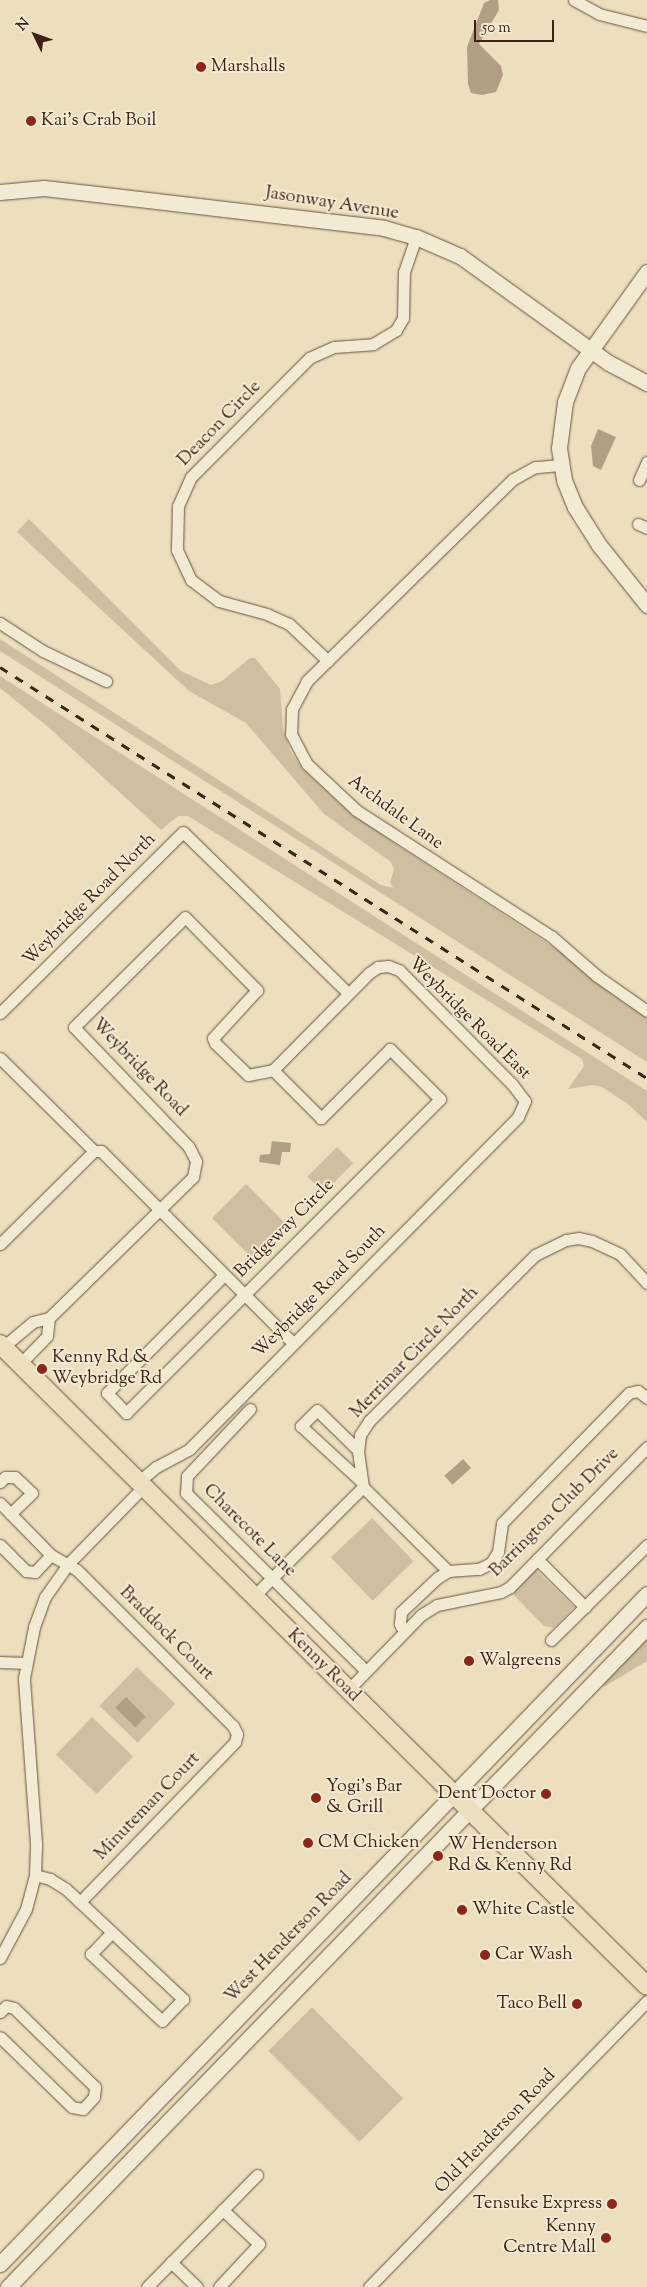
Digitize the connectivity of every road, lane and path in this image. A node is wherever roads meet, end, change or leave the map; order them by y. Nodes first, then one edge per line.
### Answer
1 (574, 0) edge
2 (647, 26) edge
3 (0, 192) edge
4 (416, 237) junction
5 (647, 272) edge
6 (589, 350) junction
7 (647, 383) edge
8 (647, 462) edge
9 (560, 465) junction
10 (639, 480) dead end
11 (647, 605) edge
12 (0, 623) edge
13 (328, 661) junction
14 (106, 681) dead end
15 (348, 993) junction
16 (647, 1011) edge
17 (0, 1012) edge
18 (0, 1058) edge
19 (273, 1070) junction
20 (518, 1117) joint
21 (94, 1151) junction
22 (160, 1211) junction
23 (0, 1244) edge
24 (224, 1274) junction
25 (647, 1283) edge
26 (244, 1295) junction
27 (48, 1318) junction
28 (293, 1343) junction
29 (1, 1346) edge
30 (20, 1364) junction
31 (647, 1398) edge
32 (250, 1410) dead end
33 (647, 1447) edge
34 (358, 1450) junction
35 (0, 1482) edge
36 (362, 1484) junction
37 (140, 1485) junction
38 (0, 1503) edge
39 (10, 1514) junction
40 (0, 1545) edge
41 (647, 1545) edge
42 (51, 1555) junction
43 (537, 1559) junction
44 (67, 1565) junction
45 (448, 1571) junction
46 (272, 1579) junction
47 (647, 1594) edge
48 (253, 1598) junction
49 (585, 1607) junction
50 (647, 1626) edge
51 (403, 1630) junction
52 (552, 1640) dead end
53 (0, 1662) edge
54 (26, 1663) junction
55 (366, 1671) junction
56 (348, 1690) junction
57 (237, 1734) joint
58 (452, 1795) junction
59 (468, 1810) junction
60 (35, 1875) junction
61 (80, 1902) junction
62 (112, 1932) junction
63 (0, 1958) edge
64 (647, 1986) edge
65 (647, 2001) edge
66 (0, 2012) edge
67 (0, 2037) edge
68 (257, 2175) dead end
69 (223, 2210) junction
70 (171, 2262) junction
71 (0, 2264) edge
72 (227, 2278) junction
73 (377, 2285) edge
74 (8, 2287) edge
75 (147, 2287) edge
76 (197, 2287) edge
77 (218, 2287) edge
78 (236, 2287) edge

1 - 2 street
3 - 4 main road, Jasonway Avenue
4 - 6 main road, Jasonway Avenue
4 - 13 street, Deacon Circle
5 - 6 main road
6 - 7 main road, Jasonway Avenue
6 - 9 main road
8 - 10 street
9 - 11 main road
9 - 13 street, Archdale Lane
12 - 14 street
13 - 16 street, Archdale Lane
15 - 17 street, Weybridge Road North
15 - 19 street, Weybridge Road East
15 - 20 street, Weybridge Road East
18 - 21 street
19 - 22 street, Weybridge Road
19 - 26 street, Bridgeway Circle
20 - 28 street, Weybridge Road South
21 - 22 street
21 - 23 street
22 - 24 street
22 - 27 street, Weybridge Road
24 - 26 street
24 - 26 street, Bridgeway Circle
25 - 34 street, Merrimar Circle North
26 - 28 street
27 - 29 street, Weybridge Road
27 - 30 street
28 - 37 street, Weybridge Road South
29 - 30 main road, Kenny Road
30 - 37 main road, Kenny Road
31 - 45 street
32 - 46 street, Charecote Lane
33 - 43 street, Barrington Club Drive
34 - 36 street, Merrimar Circle North
34 - 36 street
35 - 39 street
36 - 45 street
36 - 46 street
37 - 44 street, Weybridge Road South
37 - 48 main road, Kenny Road
38 - 39 street, Braddock Court
39 - 42 street, Braddock Court
40 - 42 street
41 - 49 street
42 - 44 street, Braddock Court
43 - 49 street
43 - 51 street, Barrington Club Drive
44 - 54 street, Weybridge Road South
44 - 57 street, Braddock Court
45 - 51 street
46 - 48 street
46 - 55 street, Charecote Lane
47 - 58 main road, West Henderson Road
48 - 56 main road, Kenny Road
49 - 52 street
50 - 59 main road
51 - 55 street, Barrington Club Drive
53 - 54 street
54 - 60 street, Weybridge Road South
55 - 56 street, Barrington Club Drive
56 - 58 main road, Kenny Road
57 - 61 street, Minuteman Court
58 - 59 main road, Kenny Road
58 - 71 main road, West Henderson Road
59 - 64 main road, Kenny Road
59 - 74 main road
60 - 61 street
60 - 63 street, Weybridge Road South
61 - 62 street
62 - 62 street
65 - 73 street, Old Henderson Road
66 - 67 street
68 - 69 street
69 - 70 street
69 - 72 street
70 - 75 street
70 - 76 street
72 - 77 street
72 - 78 street

